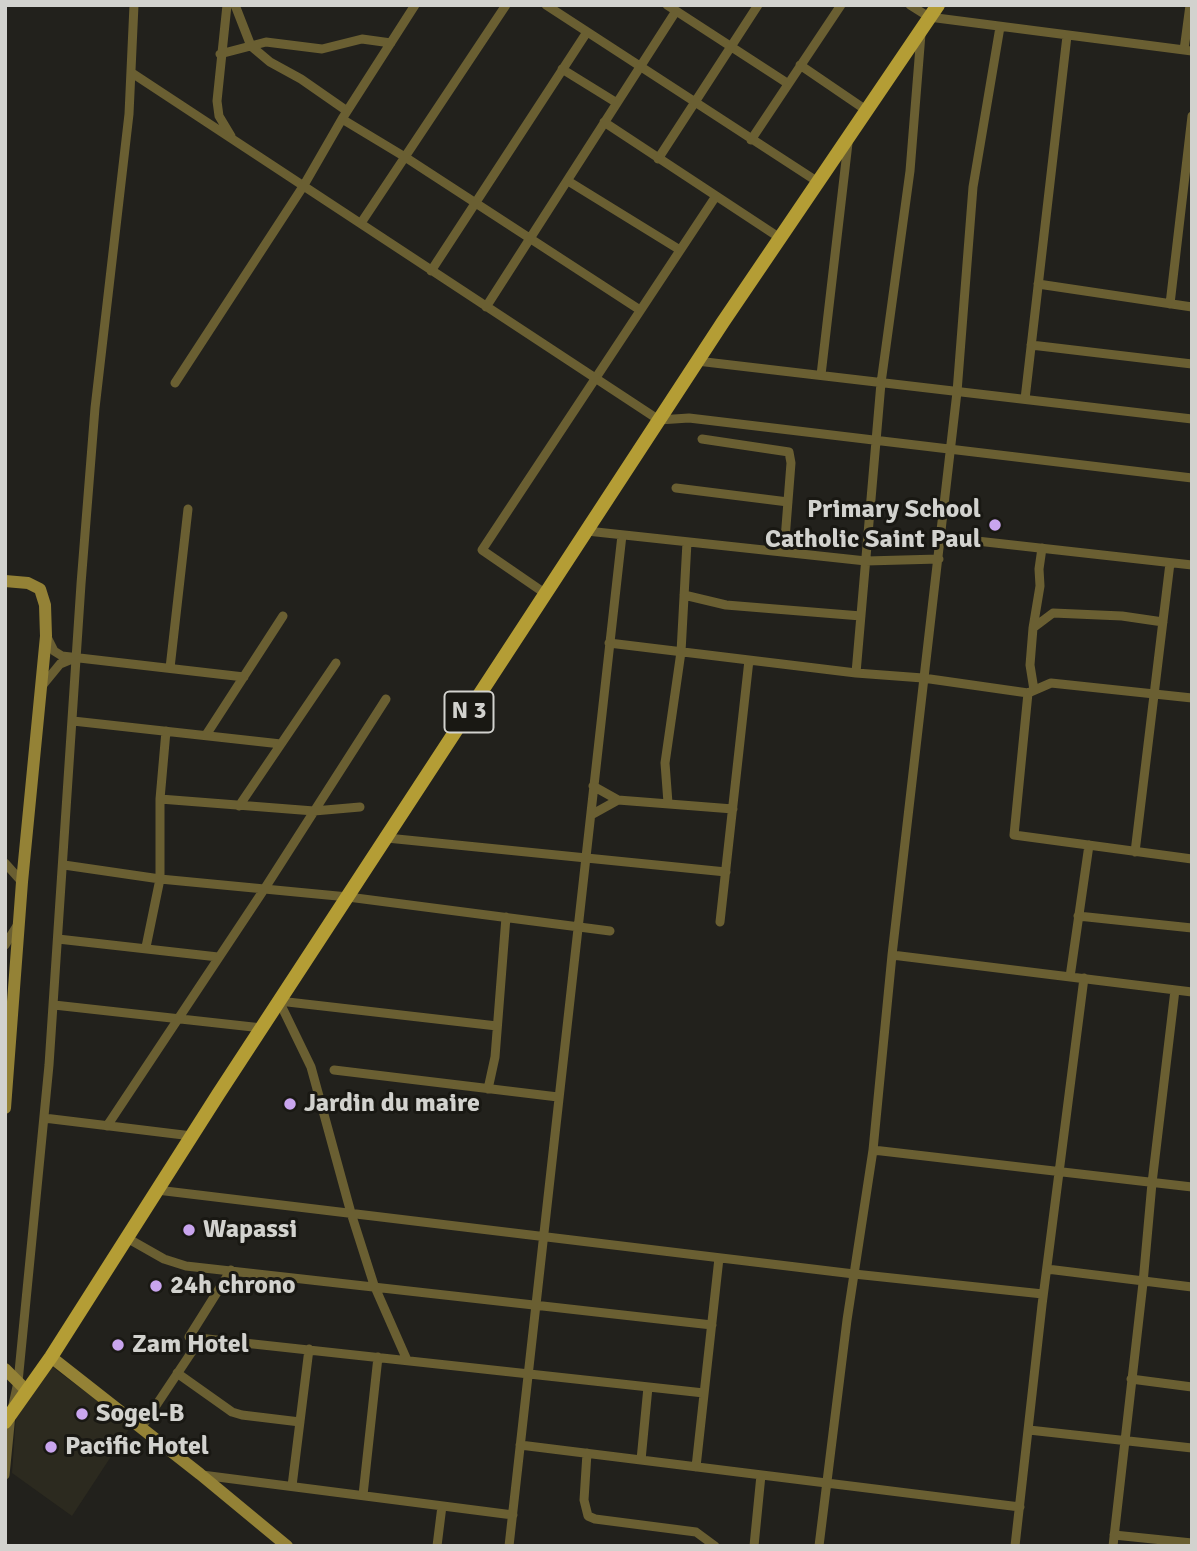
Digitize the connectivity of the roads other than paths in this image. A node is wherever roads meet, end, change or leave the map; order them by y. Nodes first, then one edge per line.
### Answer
1 (134, 5) edge
2 (227, 5) edge
3 (234, 5) edge
4 (415, 5) edge
5 (506, 5) edge
6 (546, 5) edge
7 (667, 5) edge
8 (758, 5) edge
9 (841, 5) edge
10 (910, 5) edge
11 (1189, 5) edge
12 (676, 11) junction
13 (934, 11) edge
14 (1000, 26) junction
15 (587, 32) junction
16 (921, 32) junction
17 (1067, 36) junction
18 (391, 43) junction
19 (251, 46) junction
20 (730, 47) junction
21 (1188, 50) edge
22 (220, 54) junction
23 (800, 65) junction
24 (640, 66) junction
25 (562, 69) junction
26 (132, 73) junction
27 (788, 83) junction
28 (617, 103) junction
29 (695, 103) junction
30 (866, 110) junction
31 (345, 115) junction
32 (1192, 116) edge
33 (604, 122) junction
34 (848, 137) junction
35 (233, 139) junction
36 (751, 140) junction
37 (405, 157) junction
38 (658, 159) junction
39 (568, 181) junction
40 (818, 182) junction
41 (304, 186) junction
42 (716, 197) junction
43 (475, 203) junction
44 (361, 223) junction
45 (780, 238) junction
46 (530, 239) junction
47 (680, 250) junction
48 (431, 271) junction
49 (1038, 284) junction
50 (1170, 304) junction
51 (486, 307) junction
52 (1192, 307) edge
53 (640, 310) junction
54 (1031, 345) junction
55 (697, 361) junction
56 (1192, 364) edge
57 (821, 375) junction
58 (595, 378) junction
59 (175, 383) dead end
60 (881, 383) junction
61 (957, 392) junction
62 (1025, 399) junction
63 (1192, 419) edge
64 (659, 420) junction
65 (702, 439) dead end
66 (876, 442) junction
67 (951, 450) junction
68 (1192, 478) edge
69 (676, 488) dead end
70 (788, 502) junction
71 (188, 509) dead end
72 (587, 531) junction
73 (622, 535) junction
74 (941, 537) junction
75 (687, 542) junction
76 (1042, 548) junction
77 (784, 552) junction
78 (939, 558) junction
79 (866, 561) junction
80 (1170, 563) junction
81 (1192, 565) edge
82 (5, 581) edge
83 (546, 594) junction
84 (684, 595) junction
85 (1038, 597) junction
86 (1053, 613) junction
87 (283, 616) dead end
88 (861, 616) junction
89 (1163, 622) junction
90 (1033, 628) junction
91 (46, 631) junction
92 (610, 643) junction
93 (681, 652) junction
94 (77, 658) junction
95 (749, 660) junction
96 (336, 663) dead end
97 (170, 668) junction
98 (856, 673) junction
99 (244, 677) junction
100 (923, 678) junction
101 (41, 686) junction
102 (1031, 691) junction
103 (1154, 694) junction
104 (1192, 698) edge
105 (386, 699) dead end
106 (73, 721) junction
107 (166, 731) junction
108 (206, 736) junction
109 (281, 744) junction
110 (593, 786) junction
111 (160, 799) junction
112 (618, 800) junction
113 (667, 803) junction
114 (239, 806) junction
115 (360, 807) dead end
116 (733, 809) junction
117 (314, 811) junction
118 (592, 815) junction
119 (387, 838) junction
120 (1089, 845) junction
121 (1135, 852) junction
122 (585, 858) junction
123 (1192, 859) edge
124 (5, 863) edge
125 (64, 865) junction
126 (726, 872) junction
127 (160, 879) junction
128 (22, 882) junction
129 (265, 888) junction
130 (348, 897) junction
131 (1078, 916) junction
132 (506, 917) junction
133 (720, 922) dead end
134 (19, 924) junction
135 (578, 926) junction
136 (1192, 928) edge
137 (610, 931) dead end
138 (58, 939) junction
139 (5, 945) edge
140 (146, 947) junction
141 (892, 955) junction
142 (218, 957) junction
143 (1070, 977) junction
144 (1084, 978) junction
145 (1175, 989) junction
146 (1192, 992) edge
147 (279, 1001) junction
148 (54, 1005) junction
149 (177, 1019) junction
150 (497, 1026) junction
151 (261, 1028) junction
152 (334, 1070) dead end
153 (488, 1089) junction
154 (558, 1097) junction
155 (5, 1104) edge
156 (44, 1118) junction
157 (107, 1126) junction
158 (192, 1136) junction
159 (873, 1150) junction
160 (1059, 1172) junction
161 (1152, 1183) junction
162 (1192, 1187) edge
163 (157, 1190) junction
164 (351, 1213) junction
165 (543, 1237) junction
166 (127, 1238) junction
167 (719, 1258) junction
168 (1047, 1269) junction
169 (232, 1270) junction
170 (854, 1274) junction
171 (1143, 1283) junction
172 (374, 1285) junction
173 (1192, 1287) edge
174 (1043, 1294) junction
175 (535, 1305) junction
176 (712, 1325) junction
177 (201, 1338) junction
178 (309, 1349) junction
179 (51, 1357) junction
180 (378, 1357) junction
181 (407, 1360) junction
182 (5, 1369) edge
183 (177, 1373) junction
184 (528, 1373) junction
185 (1131, 1379) junction
186 (22, 1387) junction
187 (648, 1387) junction
188 (1192, 1387) edge
189 (704, 1393) junction
190 (8, 1418) edge
191 (300, 1422) junction
192 (141, 1427) junction
193 (1029, 1430) junction
194 (1125, 1441) junction
195 (520, 1445) junction
196 (1192, 1448) edge
197 (587, 1453) junction
198 (641, 1460) junction
199 (696, 1467) junction
200 (200, 1474) junction
201 (5, 1475) edge
202 (761, 1475) junction
203 (827, 1483) junction
204 (292, 1486) junction
205 (363, 1496) junction
206 (442, 1506) junction
207 (1020, 1507) junction
208 (513, 1515) junction
209 (1114, 1535) junction
210 (1192, 1544) edge
211 (287, 1546) edge
212 (437, 1546) edge
213 (509, 1546) edge
214 (715, 1546) edge
215 (754, 1546) edge
216 (819, 1546) edge
217 (1015, 1546) edge
218 (1113, 1546) edge

1 - 26 street
2 - 22 street
3 - 19 street
4 - 18 street
5 - 37 street
6 - 15 street
7 - 12 street
8 - 20 street
9 - 23 street
10 - 13 street
11 - 21 street
12 - 20 street
12 - 24 street
13 - 14 street
13 - 16 main road, N 3
14 - 17 street
14 - 61 street
15 - 24 street
15 - 25 street
16 - 30 main road, N 3
16 - 60 street
17 - 21 street
17 - 49 street
18 - 19 street
18 - 31 street
19 - 22 street
19 - 31 street
20 - 27 street
20 - 29 street
22 - 35 street
23 - 27 street
23 - 30 street
24 - 28 street
24 - 29 street
25 - 28 street
25 - 43 street
26 - 35 street
26 - 94 street
27 - 36 street
28 - 33 street
29 - 36 street
29 - 38 street
30 - 34 main road, N 3
31 - 37 street
31 - 41 street
32 - 50 street
33 - 38 street
33 - 39 street
34 - 40 main road, N 3
34 - 57 street
35 - 41 street
36 - 40 street
37 - 43 street
37 - 44 street
38 - 42 street
39 - 46 street
39 - 47 street
40 - 45 main road, N 3
41 - 44 street
41 - 59 street
42 - 45 street
42 - 47 street
43 - 46 street
43 - 48 street
44 - 48 street
45 - 55 main road, N 3
46 - 51 street
46 - 53 street
47 - 53 street
48 - 51 street
49 - 50 street
49 - 54 street
50 - 52 street
51 - 58 street
53 - 58 street
54 - 56 street
54 - 62 street
55 - 57 street
55 - 64 main road, N 3
57 - 60 street
58 - 64 street
58 - 83 street
60 - 61 street
60 - 66 street
61 - 62 street
61 - 67 street
62 - 63 street
64 - 66 street
64 - 72 main road, N 3
65 - 70 street
66 - 67 street
66 - 79 street
67 - 68 street
67 - 74 street
69 - 70 street
70 - 77 street
71 - 97 street
72 - 73 street
72 - 83 main road, N 3
73 - 75 street
73 - 92 street
74 - 76 street
74 - 78 street
75 - 77 street
75 - 84 street
76 - 80 street
76 - 85 street
77 - 79 street
78 - 79 street
78 - 100 street
79 - 88 street
80 - 81 street
80 - 89 street
82 - 91 street
83 - 119 main road, N 3
84 - 88 street
84 - 93 street
85 - 86 street
85 - 90 street
86 - 89 street
86 - 90 street
87 - 99 street
88 - 98 street
89 - 103 street
90 - 102 street
91 - 94 street
91 - 101 street
92 - 93 street
92 - 110 street
93 - 95 street
93 - 113 street
94 - 97 street
94 - 101 street
94 - 106 street
95 - 98 street
95 - 116 street
96 - 109 street
97 - 99 street
98 - 100 street
99 - 108 street
100 - 102 street
100 - 141 street
101 - 128 street
102 - 103 street
102 - 120 street
103 - 104 street
103 - 121 street
105 - 117 street
106 - 107 street
106 - 125 street
107 - 108 street
107 - 111 street
108 - 109 street
109 - 114 street
110 - 112 street
110 - 118 street
111 - 114 street
111 - 127 street
112 - 113 street
112 - 118 street
113 - 116 street
114 - 117 street
115 - 117 street
116 - 126 street
117 - 129 street
118 - 122 street
119 - 122 street
119 - 130 main road, N 3
120 - 121 street
120 - 131 street
121 - 123 street
122 - 126 street
122 - 135 street
124 - 128 street
125 - 127 street
125 - 138 street
126 - 133 street
127 - 129 street
127 - 140 street
128 - 134 street
129 - 130 street
129 - 142 street
130 - 132 street
130 - 147 main road, N 3
131 - 136 street
131 - 143 street
132 - 135 street
132 - 150 street
134 - 139 street
134 - 155 street
135 - 137 street
135 - 154 street
138 - 140 street
138 - 148 street
140 - 142 street
141 - 143 street
141 - 159 street
142 - 149 street
143 - 144 street
144 - 145 street
144 - 160 street
145 - 146 street
145 - 161 street
147 - 150 street
147 - 151 main road, N 3
147 - 164 street
148 - 149 street
148 - 156 street
149 - 151 street
149 - 157 street
150 - 153 street
151 - 158 main road, N 3
152 - 153 street
153 - 154 street
154 - 165 street
156 - 157 street
156 - 186 street
157 - 158 street
158 - 163 main road, N 3
159 - 160 street
159 - 170 street
160 - 161 street
160 - 168 street
161 - 162 street
161 - 171 street
163 - 164 street
163 - 166 main road, N 3
164 - 165 street
164 - 172 street
165 - 167 street
165 - 175 street
166 - 169 street
166 - 179 main road, N 3
167 - 170 street
167 - 176 street
168 - 171 street
168 - 174 street
169 - 172 street
169 - 177 street
170 - 174 street
170 - 203 street
171 - 173 street
171 - 185 street
172 - 175 street
172 - 181 street
174 - 193 street
175 - 176 street
175 - 184 street
176 - 189 street
177 - 178 street
177 - 183 street
178 - 180 street
178 - 191 street
179 - 186 main road, N 3
179 - 192 street
180 - 181 street
180 - 205 street
181 - 184 street
182 - 186 street
183 - 191 street
183 - 192 street
184 - 187 street
184 - 195 street
185 - 188 street
185 - 194 street
186 - 190 main road, N 3
187 - 189 street
187 - 198 street
189 - 199 street
190 - 201 street
191 - 204 street
192 - 200 street
193 - 194 street
193 - 207 street
194 - 196 street
194 - 209 street
195 - 197 street
195 - 208 street
197 - 198 street
197 - 214 street
198 - 199 street
199 - 202 street
200 - 204 street
200 - 211 street
202 - 203 street
202 - 215 street
203 - 207 street
203 - 216 street
204 - 205 street
205 - 206 street
206 - 208 street
206 - 212 street
207 - 217 street
208 - 213 street
209 - 210 street
209 - 218 street

